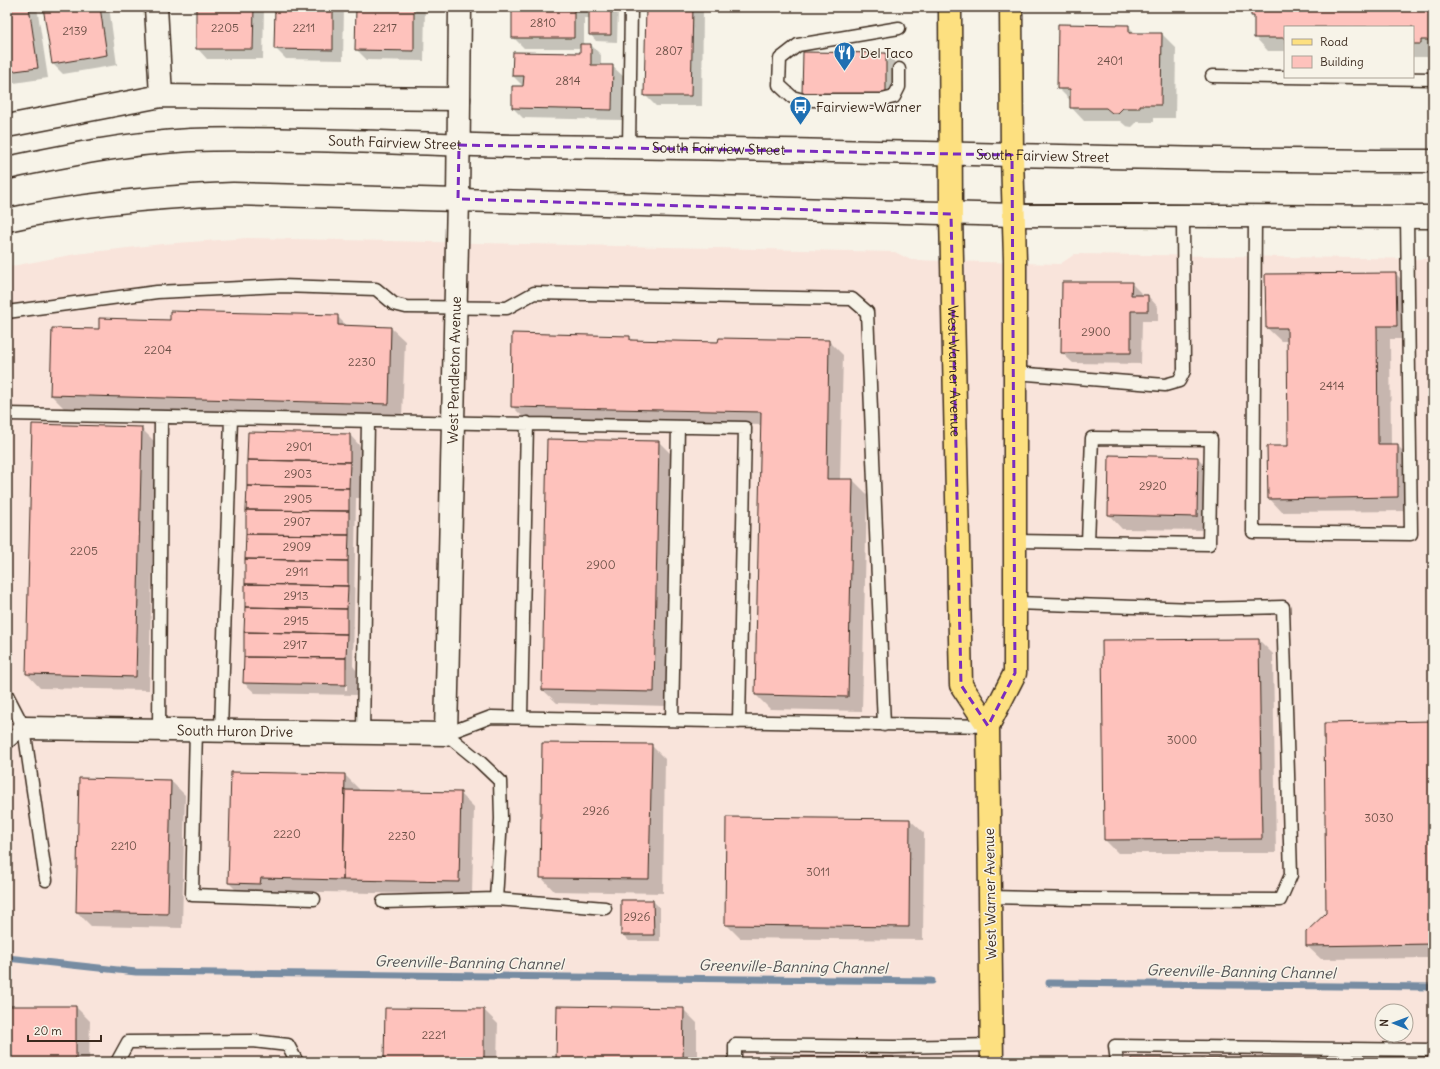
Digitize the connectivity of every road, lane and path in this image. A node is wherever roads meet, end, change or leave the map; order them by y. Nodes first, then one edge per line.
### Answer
1 (156, 7) edge
2 (460, 7) edge
3 (631, 7) edge
4 (950, 7) edge
5 (1011, 7) edge
6 (899, 28) dead end
7 (899, 69) dead end
8 (1212, 76) dead end
9 (1284, 77) edge
10 (1359, 78) edge
11 (1433, 79) edge
12 (161, 96) junction
13 (459, 99) junction
14 (7, 126) edge
15 (459, 145) junction
16 (629, 146) junction
17 (950, 154) junction
18 (1012, 156) junction
19 (1433, 161) edge
20 (7, 168) edge
21 (458, 200) junction
22 (951, 214) junction
23 (1014, 215) junction
24 (1183, 216) junction
25 (1255, 217) junction
26 (1407, 217) junction
27 (1433, 217) edge
28 (7, 220) edge
29 (456, 307) junction
30 (7, 312) edge
31 (1015, 372) junction
32 (7, 414) edge
33 (161, 417) junction
34 (231, 418) junction
35 (368, 421) junction
36 (453, 422) junction
37 (527, 423) junction
38 (678, 427) junction
39 (1015, 541) junction
40 (1088, 542) junction
41 (1015, 603) junction
42 (7, 695) edge
43 (521, 717) junction
44 (672, 720) junction
45 (739, 722) junction
46 (884, 725) junction
47 (988, 726) junction
48 (24, 728) junction
49 (159, 730) junction
50 (196, 730) junction
51 (221, 731) junction
52 (363, 733) junction
53 (446, 734) junction
54 (7, 743) edge
55 (46, 880) dead end
56 (990, 897) junction
57 (314, 899) dead end
58 (496, 899) junction
59 (383, 902) dead end
60 (605, 908) dead end
61 (1433, 1050) edge
62 (992, 1054) edge
63 (117, 1062) edge
64 (297, 1062) edge
65 (734, 1062) edge
66 (1117, 1062) edge

1 - 12 main road
2 - 13 main road, West Pendleton Avenue
3 - 16 lane
4 - 17 main road, West Warner Avenue
5 - 18 main road, West Warner Avenue
6 - 7 lane
8 - 9 lane
10 - 11 lane
12 - 13 main road
12 - 14 main road
13 - 15 main road, West Pendleton Avenue
15 - 16 main road, South Fairview Street
15 - 20 main road, South Fairview Street
15 - 21 main road, West Pendleton Avenue
16 - 17 main road, South Fairview Street
17 - 18 main road, South Fairview Street
17 - 22 main road, West Warner Avenue
18 - 19 main road, South Fairview Street
18 - 23 main road, West Warner Avenue
21 - 22 main road
21 - 28 main road
21 - 29 main road, West Pendleton Avenue
22 - 23 main road
22 - 47 main road, West Warner Avenue
23 - 24 main road
23 - 31 main road, West Warner Avenue
24 - 25 main road
24 - 31 lane
25 - 26 main road
25 - 26 lane
26 - 27 main road
29 - 30 lane
29 - 36 main road, West Pendleton Avenue
29 - 46 lane
31 - 39 main road, West Warner Avenue
32 - 33 lane
33 - 34 lane
33 - 49 lane
34 - 35 lane
34 - 51 lane
35 - 36 lane
35 - 52 lane
36 - 37 lane
36 - 53 main road, West Pendleton Avenue
37 - 38 lane
37 - 43 lane
38 - 44 lane
38 - 45 lane
39 - 40 lane
39 - 41 main road, West Warner Avenue
40 - 40 lane
41 - 47 main road, West Warner Avenue
41 - 56 lane
42 - 48 lane
43 - 44 lane
43 - 53 lane
44 - 45 lane
45 - 46 lane
46 - 47 lane
47 - 56 main road, West Warner Avenue
48 - 49 main road, South Huron Drive
48 - 54 lane
48 - 55 lane
49 - 50 main road, South Huron Drive
50 - 51 main road, South Huron Drive
50 - 57 lane
51 - 52 main road, South Huron Drive
52 - 53 main road, South Huron Drive
53 - 58 lane
56 - 62 main road, West Warner Avenue
58 - 59 lane
58 - 60 lane
61 - 66 lane
62 - 65 lane
63 - 64 lane

